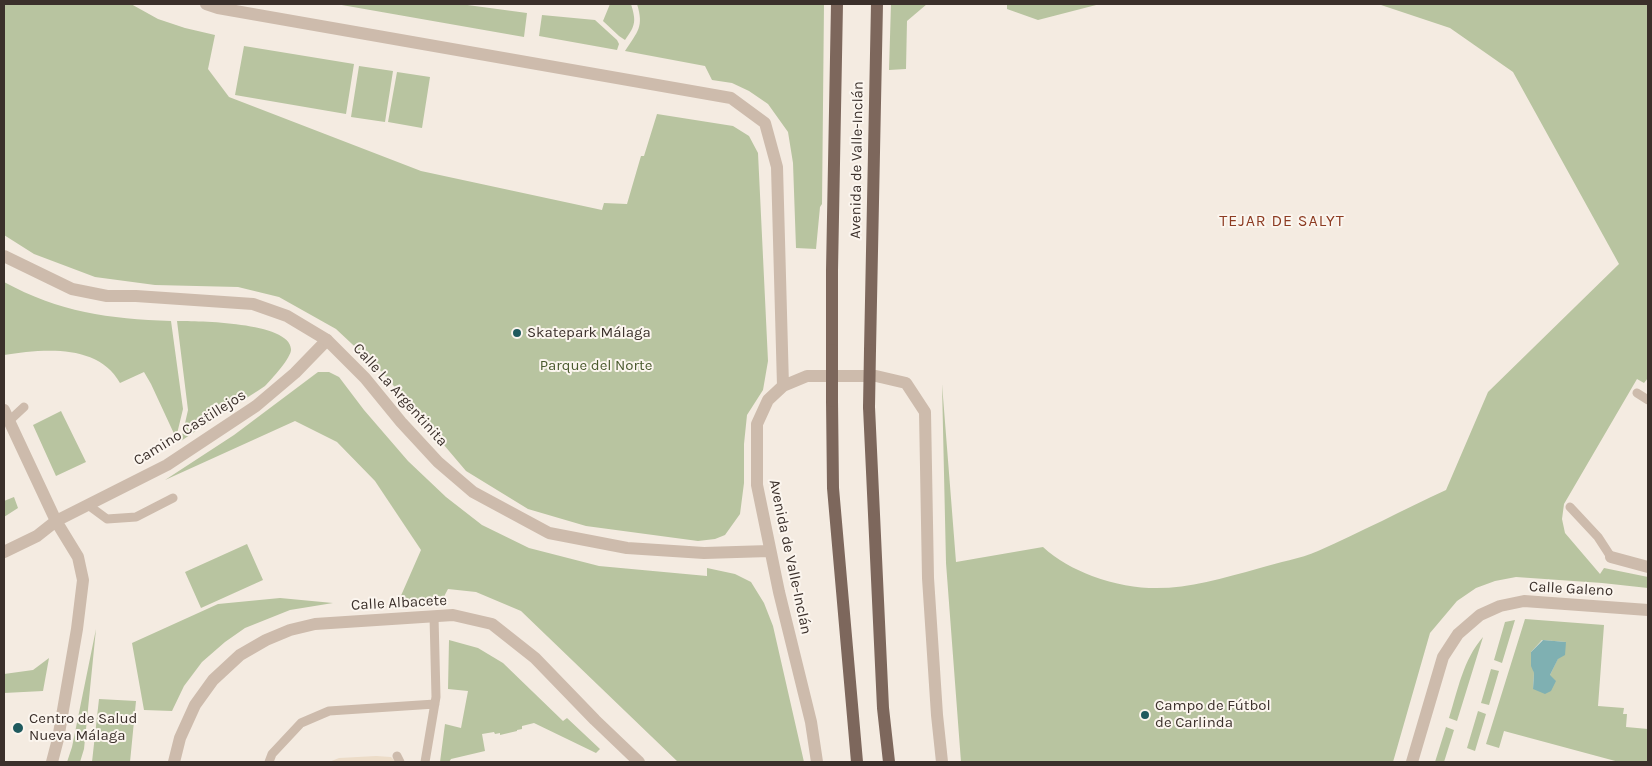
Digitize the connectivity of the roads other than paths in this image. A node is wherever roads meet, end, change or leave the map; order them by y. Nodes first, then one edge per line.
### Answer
1 (206, 4) edge
2 (837, 4) edge
3 (877, 4) edge
4 (4, 256) edge
5 (327, 340) junction
6 (783, 386) junction
7 (1637, 393) dead end
8 (1648, 400) edge
9 (24, 407) dead end
10 (6, 416) edge
11 (172, 498) dead end
12 (88, 504) junction
13 (1570, 507) dead end
14 (56, 521) junction
15 (769, 551) junction
16 (4, 552) edge
17 (1611, 557) joint
18 (1648, 567) edge
19 (1648, 610) edge
20 (434, 616) junction
21 (435, 704) junction
22 (52, 762) edge
23 (174, 762) edge
24 (268, 762) edge
25 (425, 762) edge
26 (639, 762) edge
27 (817, 762) edge
28 (857, 762) edge
29 (889, 762) edge
30 (942, 762) edge
31 (1412, 762) edge

1 - 6 street
2 - 28 main road, Avenida de Valle-Inclán, bridge
3 - 29 main road, Avenida de Valle-Inclán, bridge
4 - 5 street, Calle La Argentinita
5 - 12 street, Camino Castillejos
5 - 15 street, Calle La Argentinita
6 - 15 street, Avenida de Valle-Inclán
6 - 30 street, Avenida de Valle-Inclán
7 - 8 lane
9 - 10 lane
10 - 14 street
11 - 12 lane
12 - 14 street, Camino Castillejos
13 - 17 lane
14 - 16 street, Camino Castillejos
14 - 22 street
15 - 27 street, Avenida de Valle-Inclán
17 - 18 street
19 - 31 street, Calle Galeno
20 - 21 lane
20 - 23 street, Calle Albacete
20 - 26 street, Calle Albacete
21 - 24 lane
21 - 25 lane

